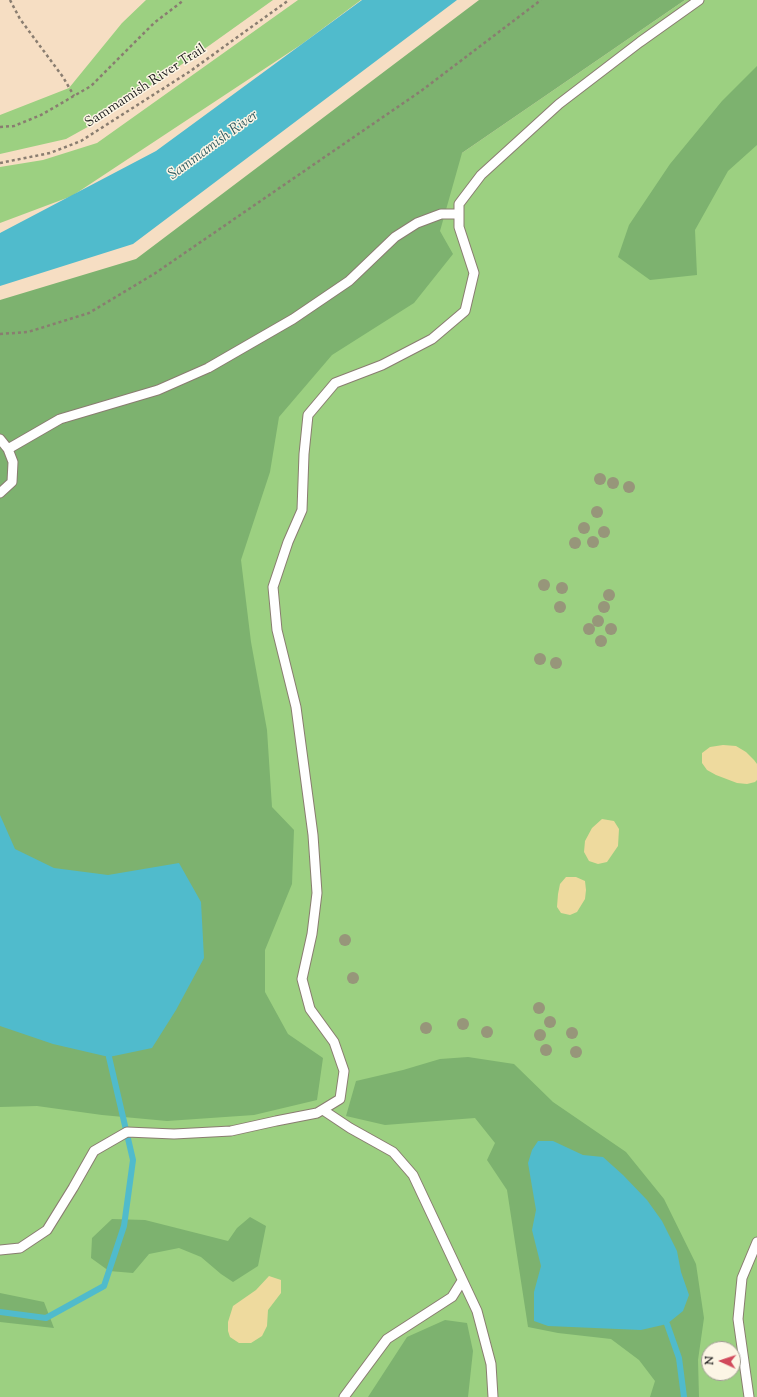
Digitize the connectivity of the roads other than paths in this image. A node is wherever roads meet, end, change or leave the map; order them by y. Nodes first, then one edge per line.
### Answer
1 (700, 0) edge
2 (459, 214) junction
3 (0, 439) edge
4 (8, 449) junction
5 (0, 493) edge
6 (323, 1110) junction
7 (757, 1242) edge
8 (0, 1250) edge
9 (462, 1281) junction
10 (344, 1397) edge
11 (493, 1397) edge
12 (749, 1397) edge

1 - 2 lane
2 - 4 lane
2 - 6 lane
3 - 4 lane
4 - 5 lane
6 - 8 lane
6 - 9 lane
7 - 12 lane
9 - 10 lane
9 - 11 lane

